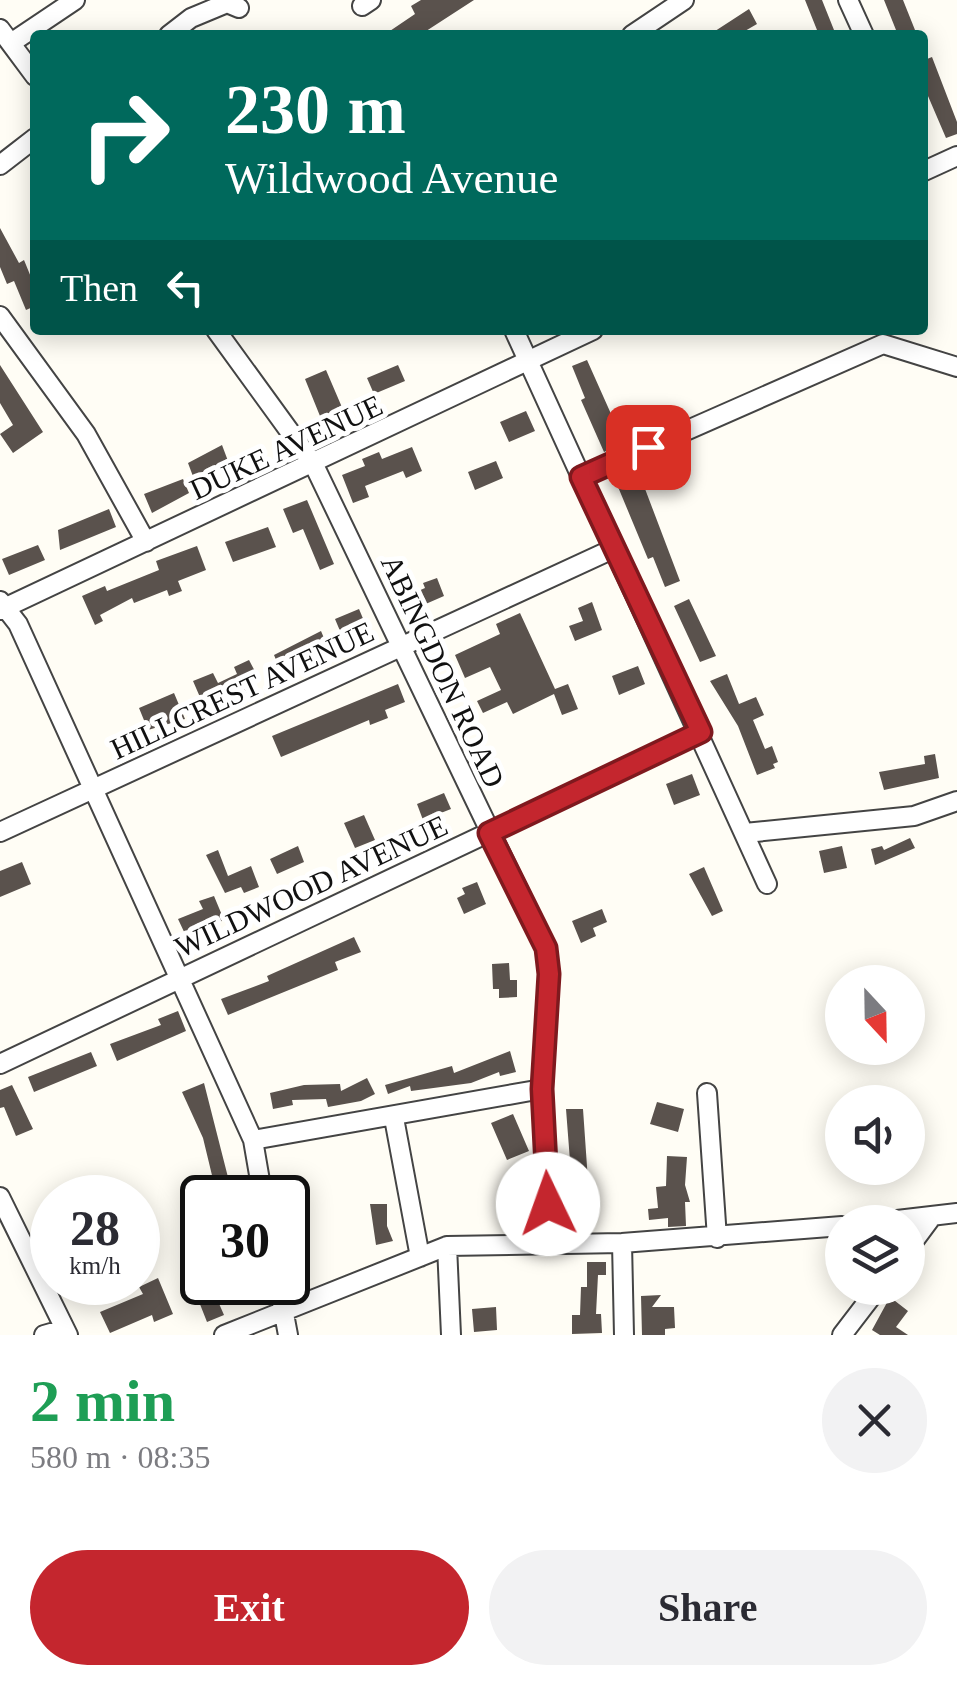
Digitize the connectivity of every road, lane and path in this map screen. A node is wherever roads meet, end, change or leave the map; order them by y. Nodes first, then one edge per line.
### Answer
1 (75, 0) edge
2 (684, 0) edge
3 (848, 0) edge
4 (239, 8) dead end
5 (175, 30) edge
6 (639, 30) edge
7 (862, 30) edge
8 (6, 36) edge
9 (30, 69) edge
10 (30, 142) edge
11 (957, 156) edge
12 (0, 165) edge
13 (928, 167) edge
14 (0, 316) edge
15 (220, 335) edge
16 (516, 335) edge
17 (584, 335) edge
18 (528, 362) junction
19 (957, 367) edge
20 (314, 465) junction
21 (581, 477) junction
22 (146, 542) junction
23 (615, 548) junction
24 (2, 606) edge
25 (403, 647) junction
26 (701, 732) junction
27 (94, 788) junction
28 (957, 801) edge
29 (0, 832) edge
30 (489, 833) junction
31 (745, 833) junction
32 (767, 884) dead end
33 (180, 978) junction
34 (0, 1064) edge
35 (542, 1089) junction
36 (707, 1093) dead end
37 (394, 1118) junction
38 (253, 1140) junction
39 (259, 1175) edge
40 (0, 1197) edge
41 (957, 1213) edge
42 (925, 1218) edge
43 (931, 1218) junction
44 (925, 1226) edge
45 (825, 1228) edge
46 (717, 1238) junction
47 (550, 1242) junction
48 (622, 1243) junction
49 (447, 1246) junction
50 (420, 1257) junction
51 (282, 1305) edge
52 (865, 1305) edge
53 (283, 1310) junction
54 (66, 1332) edge
55 (44, 1335) edge
56 (224, 1335) edge
57 (288, 1335) edge
58 (450, 1335) edge
59 (624, 1335) edge
60 (842, 1335) edge

1 - 8 street
2 - 6 street
3 - 7 street
4 - 5 street
8 - 9 street
10 - 12 street
11 - 13 street
14 - 22 street
15 - 20 street, ABINGDON ROAD
16 - 18 street
17 - 18 street, DUKE AVENUE
18 - 20 street, DUKE AVENUE
18 - 21 street
19 - 21 street
20 - 22 street, DUKE AVENUE
20 - 25 street, ABINGDON ROAD
21 - 23 street
22 - 24 street, DUKE AVENUE
23 - 25 street, HILLCREST AVENUE
23 - 26 street
24 - 27 street
25 - 27 street, HILLCREST AVENUE
25 - 30 street, ABINGDON ROAD
26 - 30 street, WILDWOOD AVENUE
26 - 31 street
27 - 29 street, HILLCREST AVENUE
27 - 33 street
28 - 31 street
30 - 33 street, WILDWOOD AVENUE
30 - 35 street, ABINGDON ROAD
31 - 32 street
33 - 34 street, WILDWOOD AVENUE
33 - 38 street
35 - 37 street
35 - 47 street, ABINGDON ROAD
36 - 46 street
37 - 38 street
37 - 50 street
38 - 39 street
40 - 54 street
41 - 43 street
42 - 43 street
43 - 44 street
45 - 46 street
46 - 48 street
47 - 48 street
47 - 49 street
48 - 59 street
49 - 50 street
49 - 58 street
50 - 53 street
51 - 53 street
52 - 60 street
53 - 56 street
53 - 57 street
54 - 55 street

